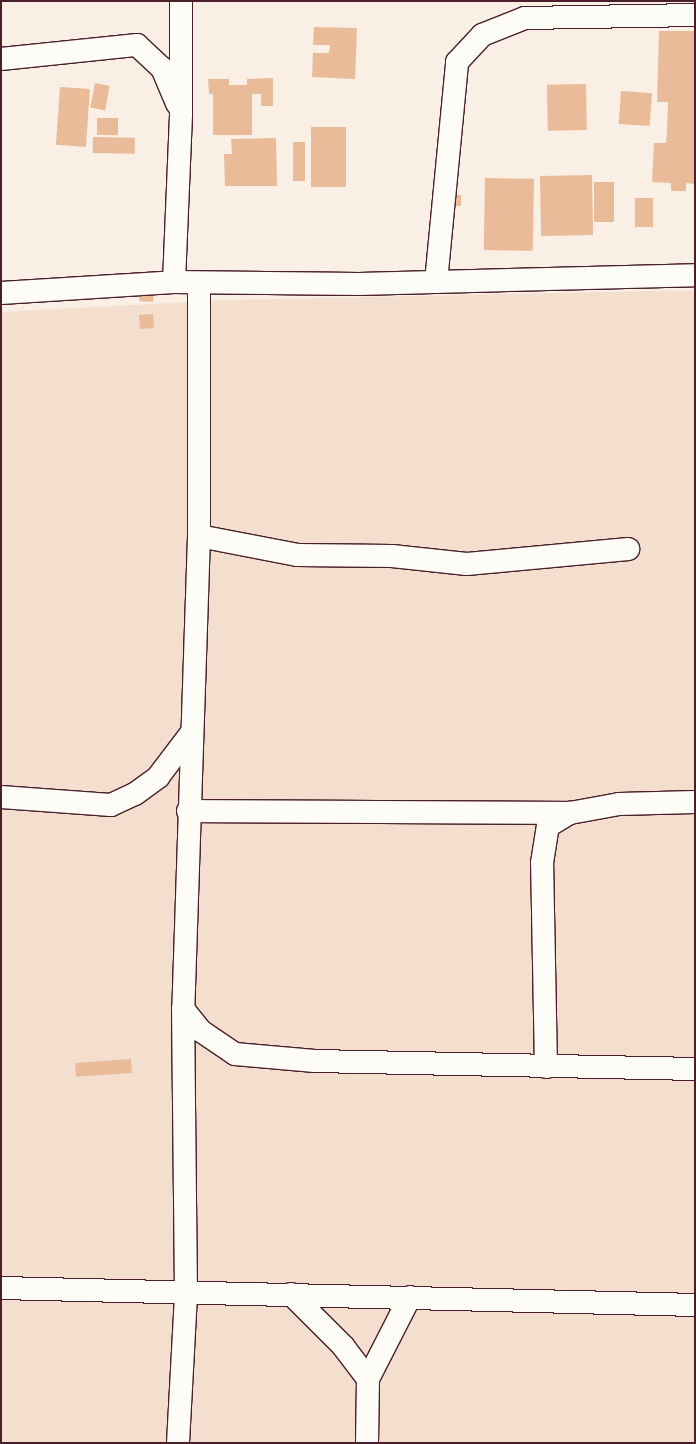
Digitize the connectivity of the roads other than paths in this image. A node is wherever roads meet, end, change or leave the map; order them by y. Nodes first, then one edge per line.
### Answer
1 (181, 1) edge
2 (695, 15) edge
3 (1, 59) edge
4 (181, 113) junction
5 (695, 275) edge
6 (174, 282) junction
7 (436, 282) junction
8 (199, 283) junction
9 (1, 293) edge
10 (199, 536) junction
11 (628, 548) dead end
12 (192, 732) junction
13 (1, 798) edge
14 (695, 802) edge
15 (188, 811) junction
16 (570, 813) junction
17 (183, 1009) junction
18 (546, 1067) junction
19 (695, 1068) edge
20 (1, 1288) edge
21 (186, 1293) junction
22 (291, 1294) junction
23 (410, 1297) junction
24 (695, 1305) edge
25 (368, 1379) junction
26 (178, 1443) edge
27 (368, 1443) edge

1 - 4 street
2 - 7 street
3 - 4 street
4 - 6 street
5 - 7 street
6 - 8 street
6 - 9 street
7 - 8 street
8 - 10 street
10 - 11 street
10 - 12 street
12 - 13 street
12 - 15 street
14 - 16 street
15 - 16 street
15 - 17 street
16 - 18 street
17 - 18 street
17 - 21 street
18 - 19 street
20 - 21 street
21 - 22 street
21 - 26 street
22 - 23 street
22 - 25 street
23 - 24 street
23 - 25 street
25 - 27 street

